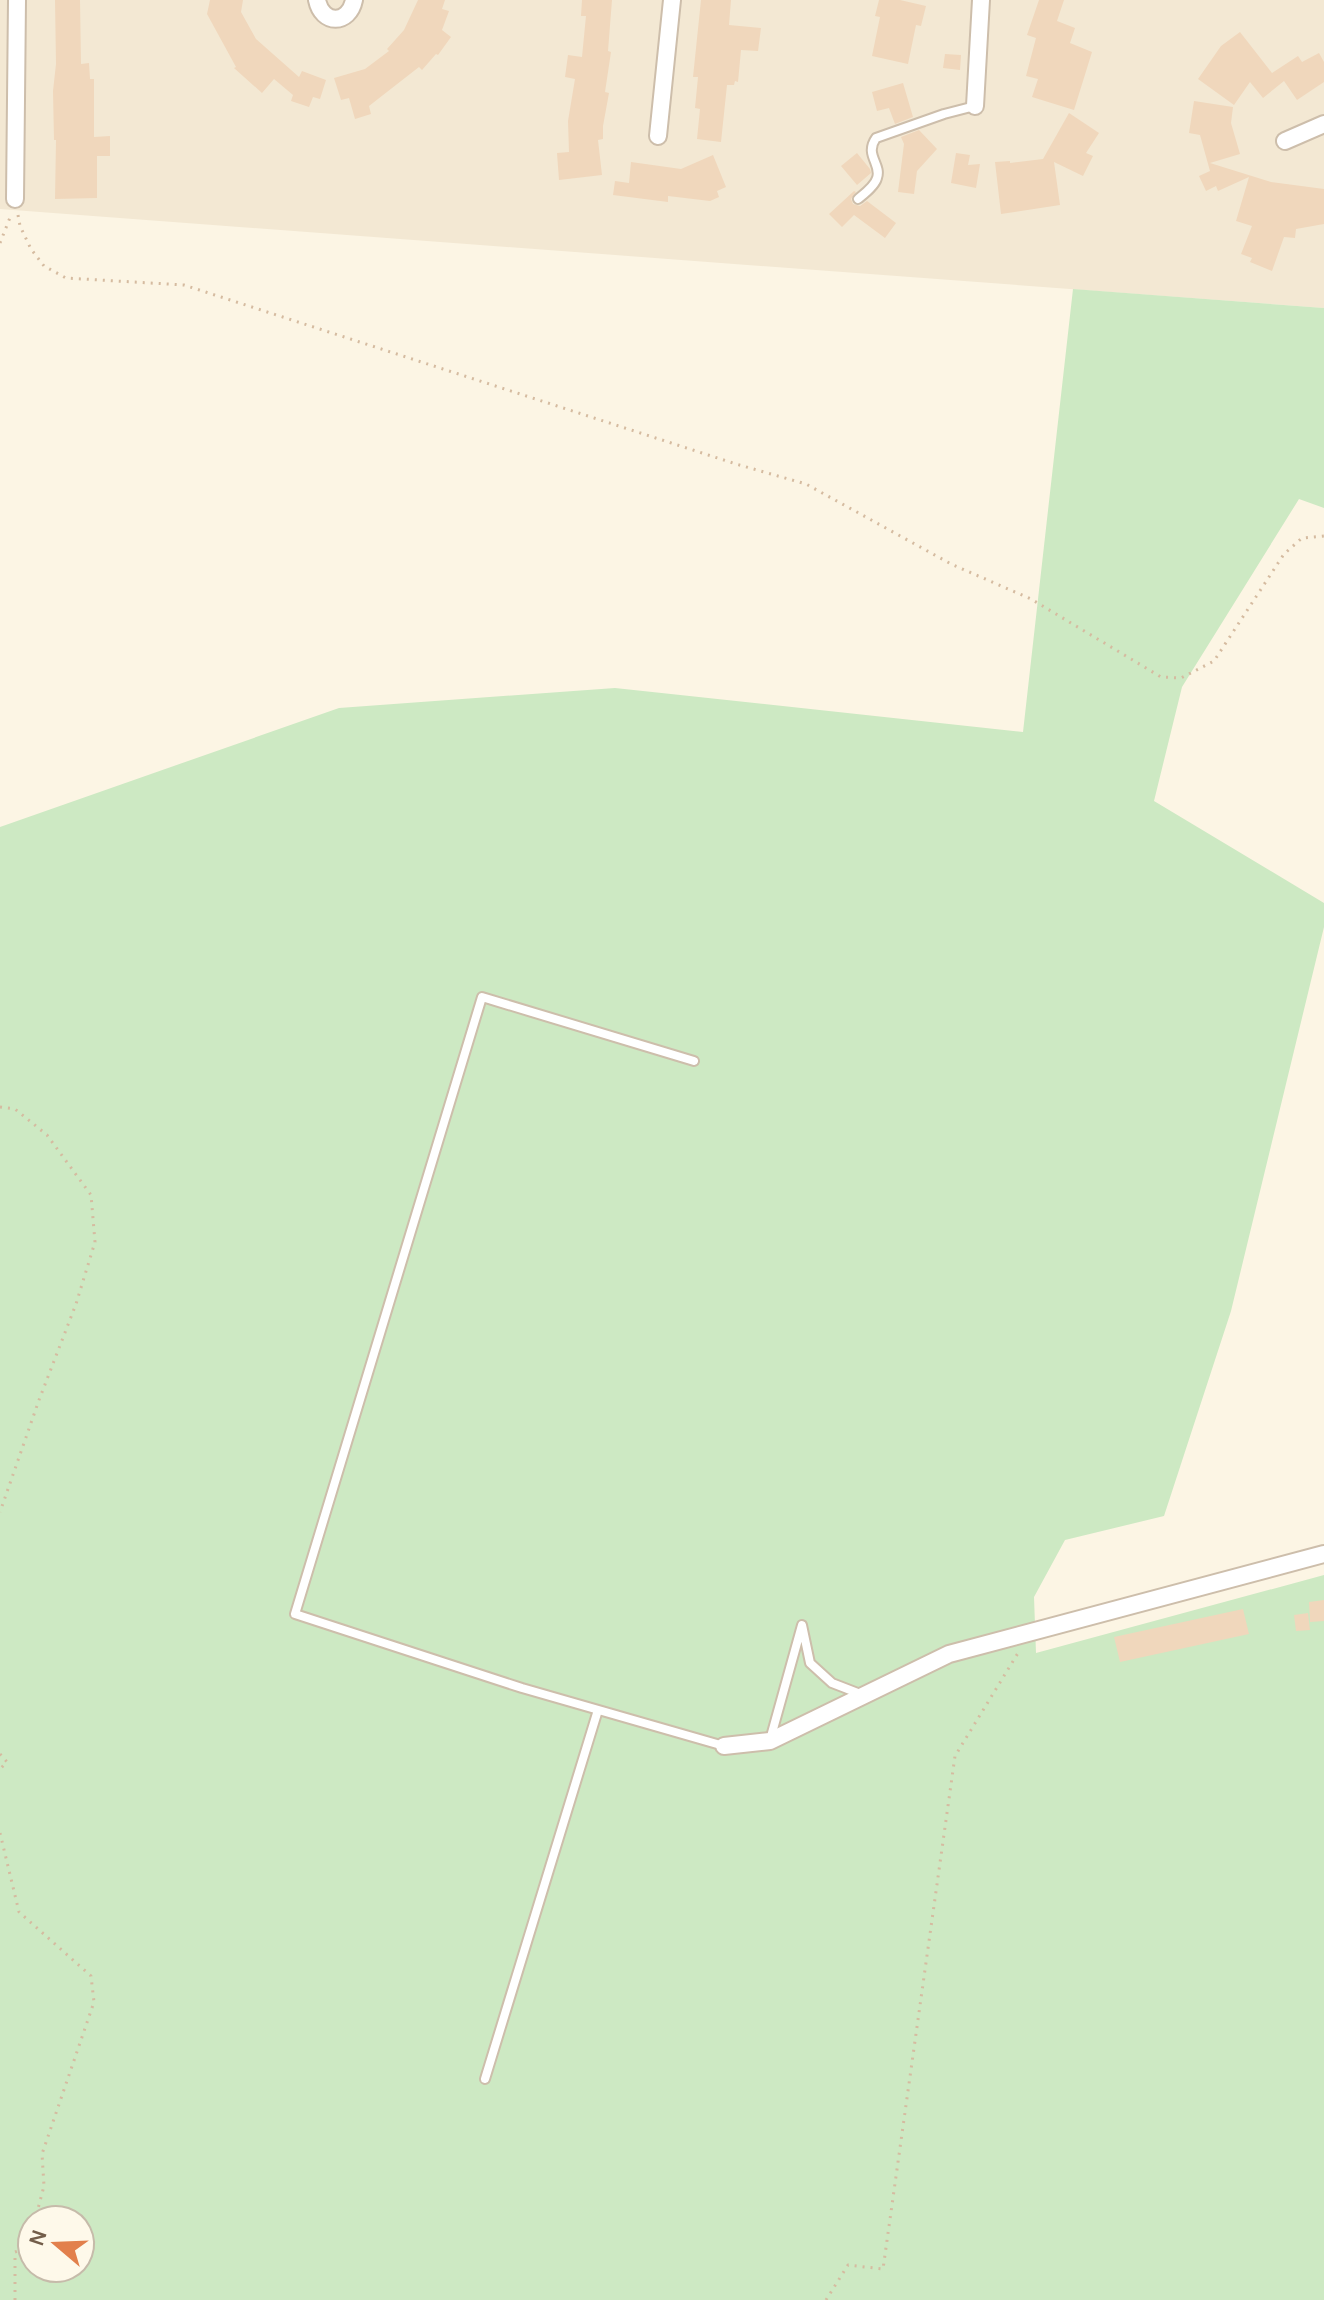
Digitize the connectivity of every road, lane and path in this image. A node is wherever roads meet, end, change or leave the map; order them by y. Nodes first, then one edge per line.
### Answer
1 (17, 0) edge
2 (317, 0) edge
3 (354, 0) edge
4 (672, 0) edge
5 (981, 0) edge
6 (975, 106) joint
7 (1324, 124) edge
8 (658, 136) dead end
9 (1285, 141) dead end
10 (15, 199) junction
11 (858, 199) dead end
12 (0, 243) edge
13 (1324, 536) edge
14 (694, 1061) dead end
15 (0, 1107) edge
16 (0, 1512) edge
17 (1324, 1554) edge
18 (1014, 1636) junction
19 (863, 1695) junction
20 (598, 1710) junction
21 (770, 1741) junction
22 (724, 1746) joint
23 (0, 1754) edge
24 (0, 1769) edge
25 (0, 1833) edge
26 (485, 2079) dead end
27 (39, 2204) edge
28 (16, 2252) edge
29 (15, 2300) edge
30 (826, 2300) edge

1 - 10 street
2 - 3 street
4 - 8 street
5 - 6 street
6 - 11 lane
7 - 9 street
10 - 12 path
10 - 13 path
14 - 20 lane
15 - 16 path
17 - 18 street
18 - 19 street
18 - 30 path
19 - 21 street
19 - 21 lane
20 - 22 lane
20 - 26 lane
21 - 22 street
23 - 24 path
25 - 27 path
28 - 29 path

